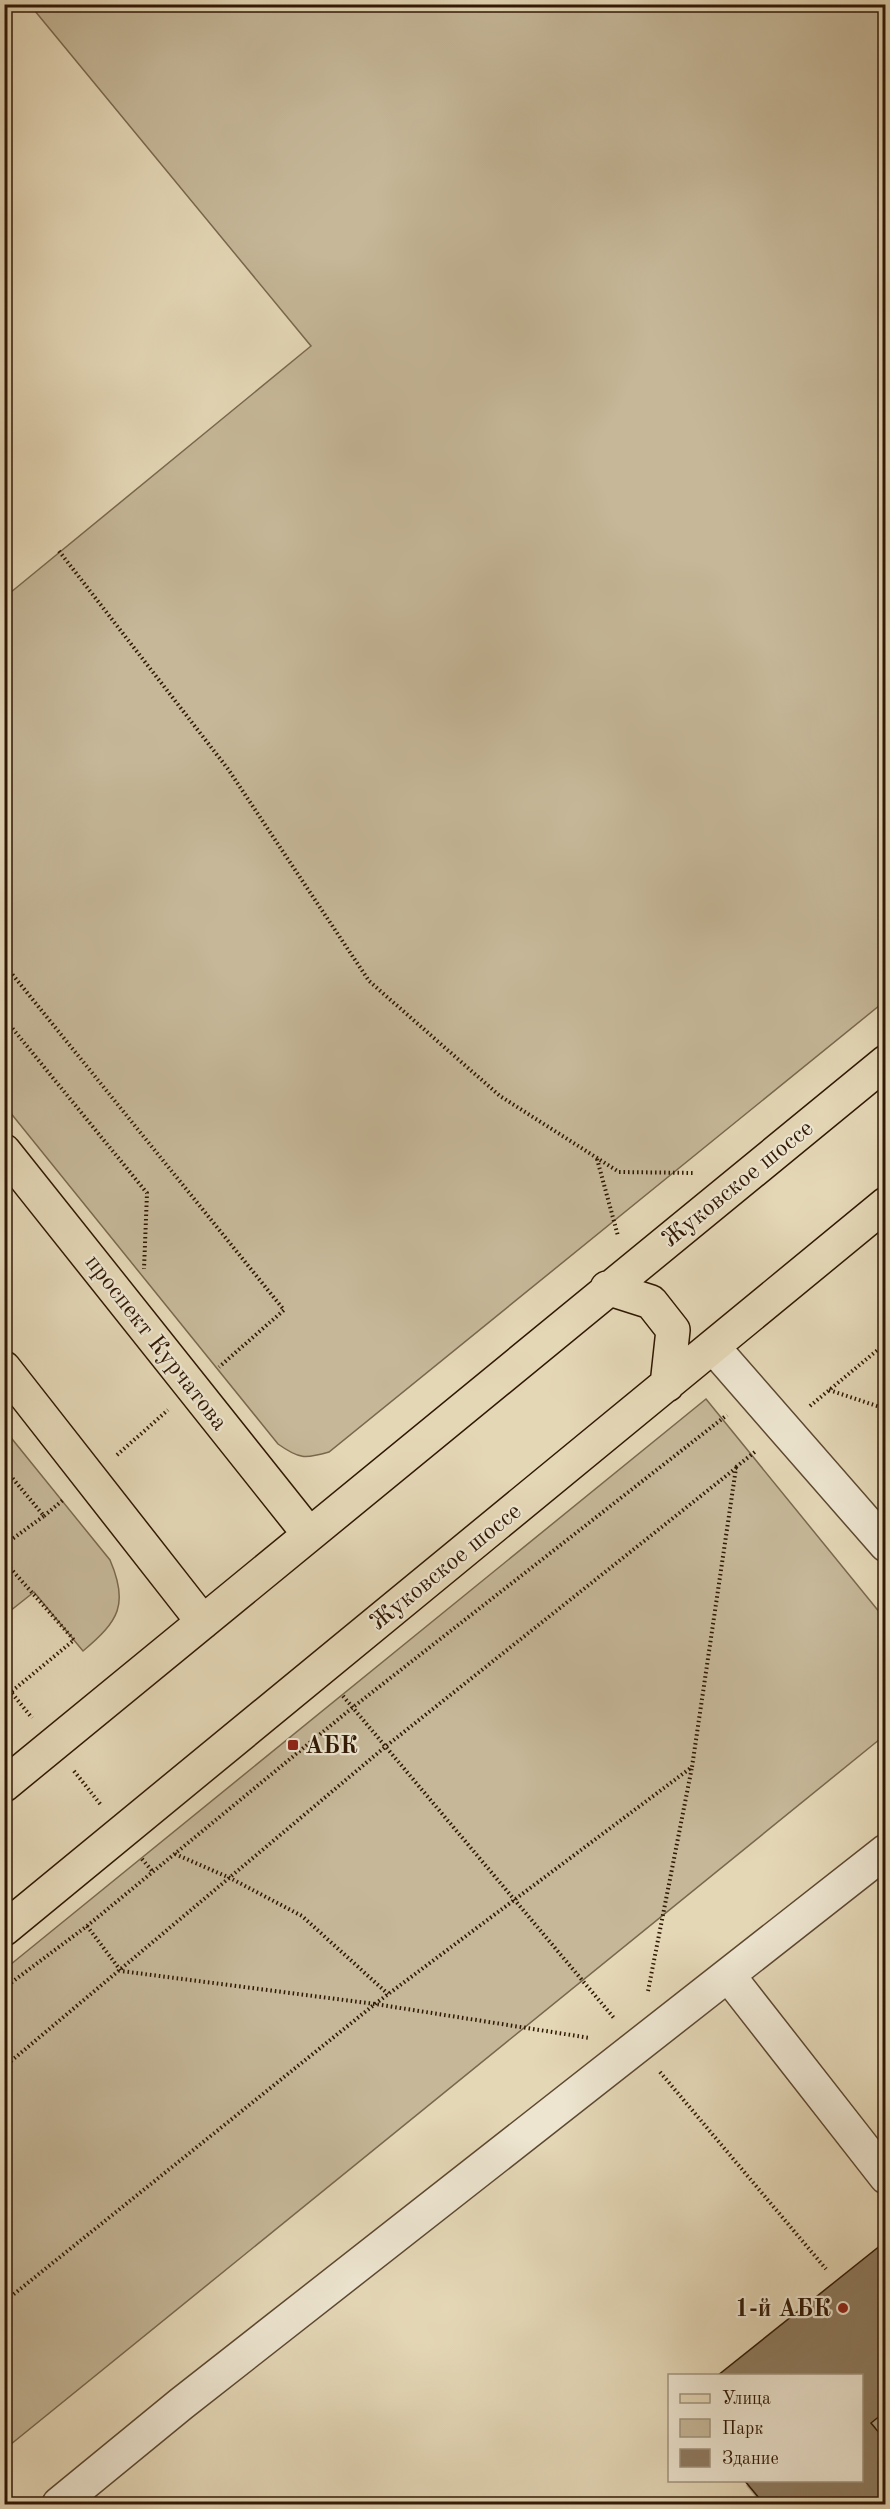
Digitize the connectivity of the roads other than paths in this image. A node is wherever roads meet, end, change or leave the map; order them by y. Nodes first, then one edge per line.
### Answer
1 (885, 1062) edge
2 (4, 1151) edge
3 (885, 1204) edge
4 (617, 1280) junction
5 (713, 1347) junction
6 (4, 1368) edge
7 (667, 1385) junction
8 (309, 1534) junction
9 (885, 1545) edge
10 (203, 1622) junction
11 (4, 1785) edge
12 (885, 1851) edge
13 (4, 1929) edge
14 (728, 1975) junction
15 (885, 2177) edge
16 (59, 2505) edge

1 - 4 main road, Жуковское шоссе
2 - 8 main road, проспект Курчатова
3 - 5 main road, Жуковское шоссе
4 - 7 main road
4 - 8 main road, Жуковское шоссе
5 - 7 main road, Жуковское шоссе
5 - 9 lane
6 - 10 main road
7 - 13 main road, Жуковское шоссе
8 - 10 main road, Жуковское шоссе
10 - 11 main road, Жуковское шоссе
12 - 14 lane
14 - 15 lane
14 - 16 lane

